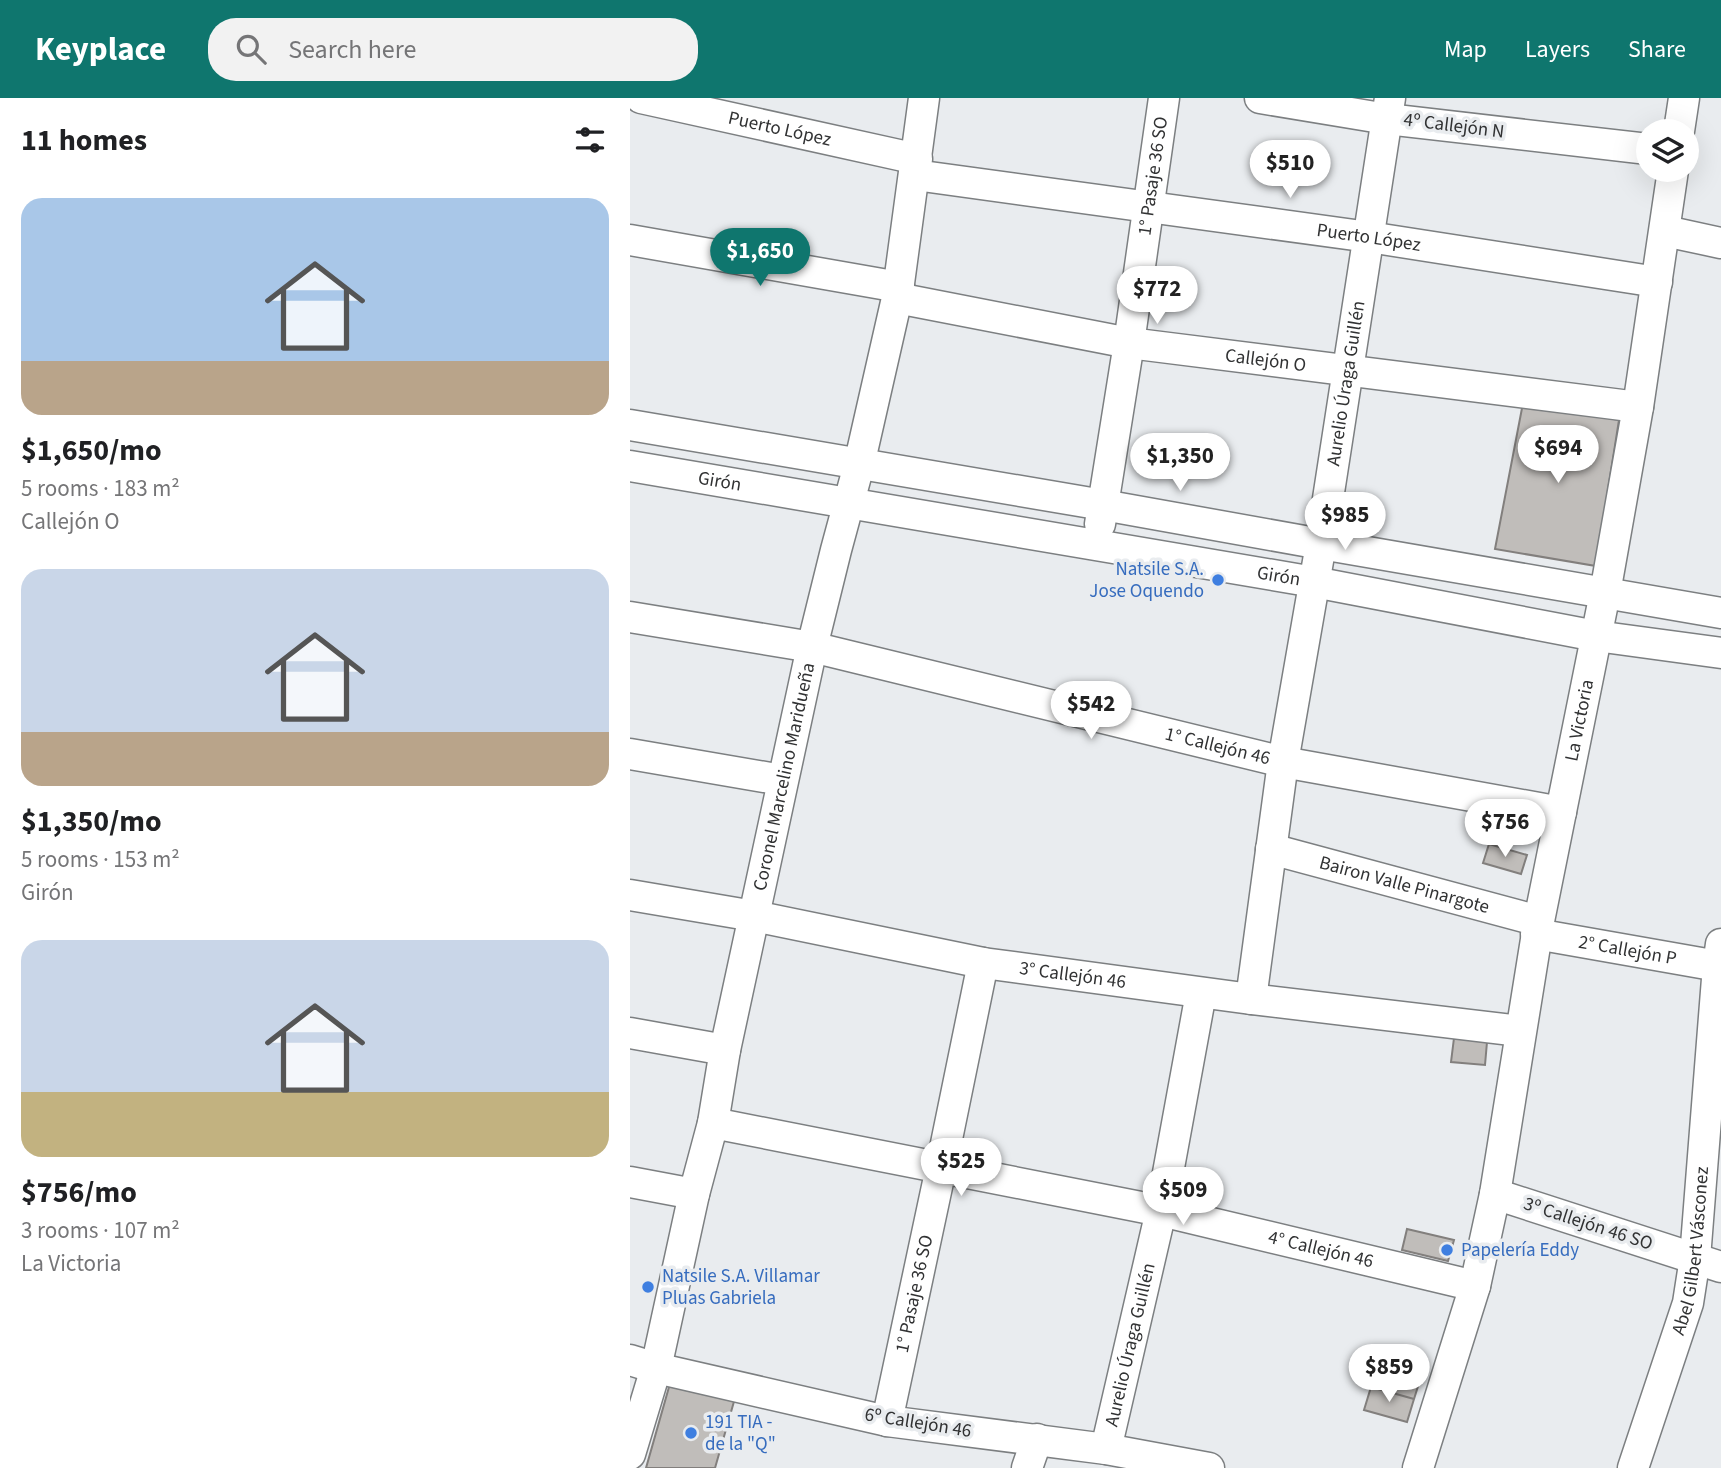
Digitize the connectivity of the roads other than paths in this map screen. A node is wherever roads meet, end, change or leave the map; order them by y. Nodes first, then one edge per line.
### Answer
1 (641, 98) edge
2 (924, 98) edge
3 (1164, 98) edge
4 (1260, 98) edge
5 (1684, 98) edge
6 (1389, 108) edge
7 (1681, 119) edge
8 (1636, 147) edge
9 (916, 167) junction
10 (1671, 182) edge
11 (1149, 206) junction
12 (1665, 231) junction
13 (1369, 236) junction
14 (630, 240) edge
15 (1721, 243) edge
16 (1657, 282) junction
17 (898, 292) junction
18 (1129, 344) junction
19 (1347, 370) junction
20 (1638, 407) junction
21 (630, 425) edge
22 (859, 465) junction
23 (630, 466) edge
24 (848, 503) junction
25 (1103, 505) junction
26 (1321, 544) junction
27 (1096, 545) junction
28 (1314, 582) junction
29 (1605, 593) junction
30 (1721, 613) edge
31 (630, 617) edge
32 (1596, 635) junction
33 (811, 647) junction
34 (1721, 653) edge
35 (630, 754) edge
36 (1283, 762) junction
37 (782, 780) junction
38 (1561, 812) junction
39 (1271, 849) junction
40 (630, 895) edge
41 (754, 916) junction
42 (1537, 927) junction
43 (1719, 955) edge
44 (983, 964) junction
45 (1201, 993) junction
46 (1251, 999) junction
47 (1520, 1031) junction
48 (630, 1033) edge
49 (725, 1050) junction
50 (713, 1123) junction
51 (942, 1168) junction
52 (630, 1182) edge
53 (694, 1194) junction
54 (1495, 1194) junction
55 (1161, 1211) junction
56 (1708, 1262) edge
57 (1475, 1286) junction
58 (643, 1364) edge
59 (887, 1421) junction
60 (1037, 1439) junction
61 (1106, 1449) junction
62 (630, 1454) edge
63 (1027, 1468) edge
64 (1209, 1468) edge
65 (1418, 1468) edge
66 (1633, 1468) edge

1 - 9 street, Puerto López
2 - 9 street, Coronel Marcelino Maridueña
3 - 11 street, 1° Pasaje 36 SO
4 - 6 street, 4º Callejón N
5 - 7 street
6 - 8 street, 4º Callejón N
6 - 13 street, Aurelio Úraga Guillén
9 - 11 street, Puerto López
9 - 17 street, Coronel Marcelino Maridueña
10 - 12 street, La Victoria
11 - 13 street, Puerto López
11 - 18 street, 1° Pasaje 36 SO
12 - 15 street
12 - 16 street, La Victoria
13 - 16 street, Puerto López
13 - 19 street, Aurelio Úraga Guillén
14 - 17 street, Callejón O
16 - 20 street, La Victoria
17 - 18 street, Callejón O
17 - 22 street, Coronel Marcelino Maridueña
18 - 19 street, Callejón O
18 - 25 street, 1° Pasaje 36 SO
19 - 20 street, Callejón O
19 - 26 street, Aurelio Úraga Guillén
20 - 29 street, La Victoria
21 - 22 street, Girón
22 - 24 street, Coronel Marcelino Maridueña
22 - 25 street, Girón
23 - 24 street, Girón
24 - 27 street, Girón
24 - 33 street, Coronel Marcelino Maridueña
25 - 26 street, Girón
25 - 27 street, 1° Pasaje 36 SO
26 - 28 street, Aurelio Úraga Guillén
26 - 29 street, Girón
27 - 28 street, Girón
28 - 32 street, Girón
28 - 36 street, Aurelio Úraga Guillén
29 - 30 street, Girón
29 - 32 street, La Victoria
31 - 33 street, 1° Callejón 46
32 - 34 street, Girón
32 - 38 street, La Victoria
33 - 36 street, 1° Callejón 46
33 - 37 street, Coronel Marcelino Maridueña
35 - 37 street
36 - 38 street, 1° Callejón 46
36 - 39 street, Aurelio Úraga Guillén
37 - 41 street, Coronel Marcelino Maridueña
38 - 42 street, La Victoria
39 - 42 street, Bairon Valle Pinargote
39 - 46 street, Aurelio Úraga Guillén
40 - 41 street, 3° Callejón 46
41 - 44 street, 3° Callejón 46
41 - 49 street, Coronel Marcelino Maridueña
42 - 43 street, 2° Callejón P
42 - 47 street, La Victoria
43 - 56 street, Abel Gilbert Vásconez
44 - 45 street, 3° Callejón 46
44 - 51 street, 1° Pasaje 36 SO
45 - 46 street, 3° Callejón 46
45 - 55 street, Aurelio Úraga Guillén
46 - 47 street, 3° Callejón 46
47 - 54 street, La Victoria
48 - 49 street
49 - 50 street, Coronel Marcelino Maridueña
50 - 51 street, 4° Callejón 46
50 - 53 street, Coronel Marcelino Maridueña
51 - 55 street, 4° Callejón 46
51 - 59 street, 1° Pasaje 36 SO
52 - 53 street
53 - 58 street, Coronel Marcelino Maridueña
54 - 56 street, 3º Callejón 46 SO
54 - 57 street, La Victoria
55 - 57 street, 4° Callejón 46
55 - 61 street, Aurelio Úraga Guillén
56 - 66 street, Abel Gilbert Vásconez
57 - 65 street, La Victoria
58 - 59 street, 6º Callejón 46
58 - 62 street, Coronel Marcelino Maridueña
59 - 60 street, 6º Callejón 46
60 - 61 street, 6º Callejón 46
60 - 63 street
61 - 64 street, 6º Callejón 46

